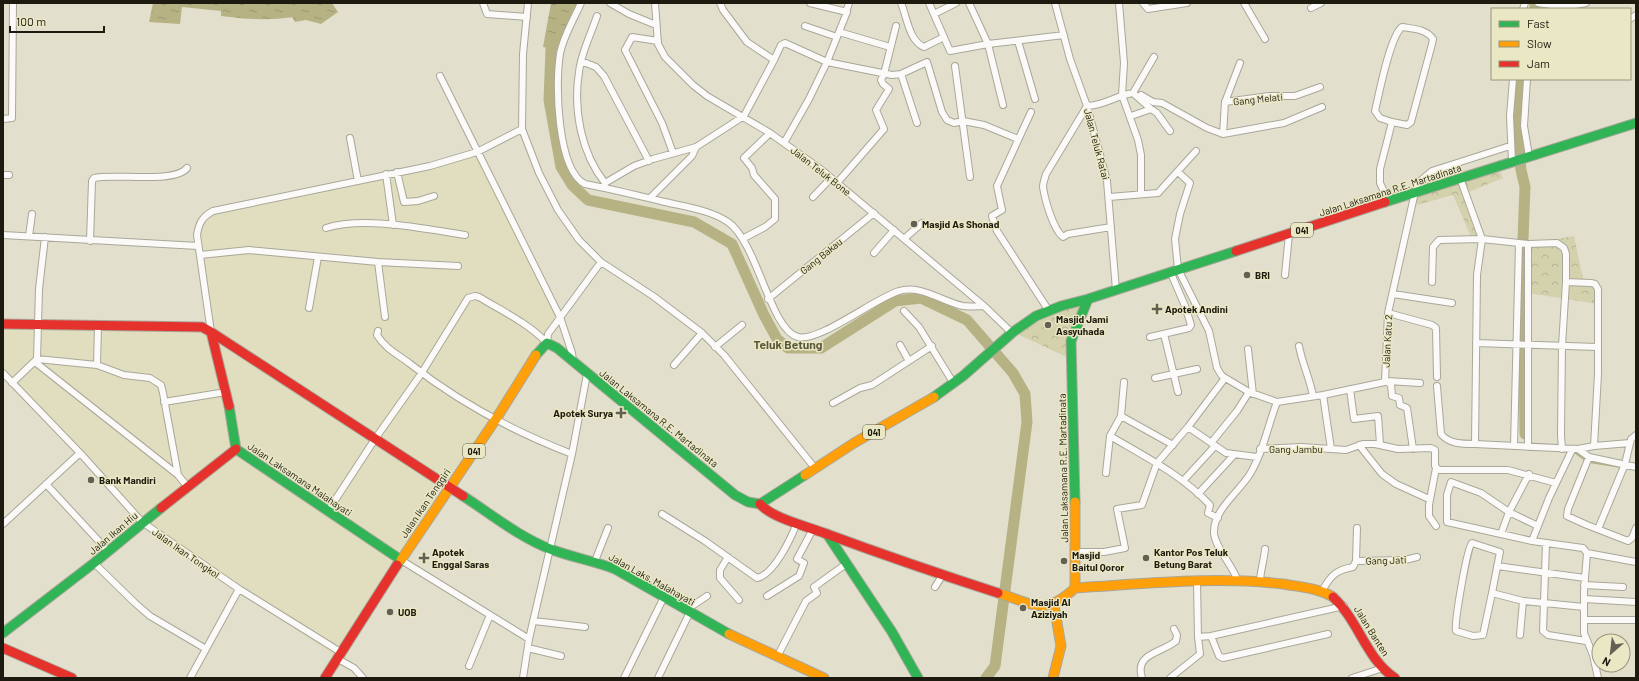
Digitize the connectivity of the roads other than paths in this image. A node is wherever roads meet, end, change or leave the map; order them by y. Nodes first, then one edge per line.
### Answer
1 (13, 3) edge
2 (483, 3) edge
3 (528, 3) edge
4 (581, 3) edge
5 (610, 3) edge
6 (655, 3) edge
7 (720, 3) edge
8 (810, 3) edge
9 (849, 3) edge
10 (901, 3) edge
11 (929, 3) edge
12 (956, 3) edge
13 (969, 3) edge
14 (1055, 3) edge
15 (1119, 3) edge
16 (1143, 3) edge
17 (1187, 3) edge
18 (1244, 3) edge
19 (1321, 3) edge
20 (1538, 3) edge
21 (1586, 3) edge
22 (1311, 8) dead end
23 (846, 12) junction
24 (934, 14) junction
25 (597, 16) dead end
26 (527, 17) junction
27 (656, 25) junction
28 (805, 26) dead end
29 (896, 26) dead end
30 (838, 35) junction
31 (1064, 35) junction
32 (944, 37) junction
33 (1265, 39) dead end
34 (658, 41) junction
35 (1018, 41) junction
36 (988, 44) junction
37 (890, 47) junction
38 (1154, 57) dead end
39 (774, 60) junction
40 (581, 61) junction
41 (827, 62) junction
42 (1240, 64) dead end
43 (955, 66) dead end
44 (884, 74) junction
45 (900, 74) junction
46 (440, 76) dead end
47 (1513, 80) edge
48 (1527, 80) edge
49 (1320, 87) dead end
50 (1134, 92) junction
51 (1122, 95) junction
52 (1035, 99) dead end
53 (1225, 102) junction
54 (1003, 105) dead end
55 (1087, 106) junction
56 (1322, 107) dead end
57 (1151, 109) junction
58 (1031, 112) dead end
59 (744, 116) junction
60 (1131, 116) junction
61 (3, 119) edge
62 (963, 121) junction
63 (917, 122) dead end
64 (1392, 122) junction
65 (1636, 123) edge
66 (522, 129) junction
67 (1170, 131) dead end
68 (770, 132) junction
69 (1223, 134) junction
70 (350, 138) dead end
71 (1018, 139) junction
72 (784, 143) junction
73 (1510, 146) junction
74 (696, 147) junction
75 (1196, 151) dead end
76 (477, 152) junction
77 (673, 153) junction
78 (1520, 159) junction
79 (648, 161) junction
80 (187, 168) dead end
81 (397, 172) junction
82 (1178, 172) junction
83 (386, 174) junction
84 (970, 177) dead end
85 (831, 178) junction
86 (1460, 178) junction
87 (358, 181) junction
88 (838, 183) junction
89 (605, 185) junction
90 (1415, 192) junction
91 (1141, 194) junction
92 (434, 196) dead end
93 (813, 197) dead end
94 (1109, 197) junction
95 (650, 198) junction
96 (1388, 200) junction
97 (874, 213) junction
98 (32, 214) dead end
99 (922, 223) dead end
100 (393, 225) junction
101 (1111, 227) junction
102 (326, 228) dead end
103 (894, 230) junction
104 (1289, 234) junction
105 (3, 235) edge
106 (464, 235) dead end
107 (29, 236) junction
108 (45, 237) junction
109 (744, 238) junction
110 (905, 238) junction
111 (1482, 239) junction
112 (90, 241) junction
113 (1519, 243) junction
114 (1528, 244) junction
115 (198, 246) junction
116 (874, 253) dead end
117 (200, 255) junction
118 (318, 257) junction
119 (378, 262) junction
120 (601, 262) junction
121 (458, 266) dead end
122 (1174, 270) junction
123 (1285, 275) dead end
124 (1432, 282) dead end
125 (1566, 282) junction
126 (1116, 290) junction
127 (1393, 294) junction
128 (768, 299) junction
129 (1088, 299) junction
130 (1452, 303) dead end
131 (984, 306) junction
132 (309, 308) dead end
133 (904, 310) dead end
134 (1049, 311) junction
135 (1388, 313) junction
136 (385, 317) dead end
137 (560, 317) junction
138 (3, 324) edge
139 (37, 325) junction
140 (742, 325) dead end
141 (98, 326) junction
142 (378, 331) dead end
143 (212, 332) junction
144 (702, 332) junction
145 (1164, 334) junction
146 (1010, 335) junction
147 (1150, 337) dead end
148 (547, 343) junction
149 (1476, 343) junction
150 (1522, 345) junction
151 (900, 346) dead end
152 (932, 346) junction
153 (1299, 346) dead end
154 (1562, 346) junction
155 (716, 347) junction
156 (1597, 347) junction
157 (1248, 349) dead end
158 (36, 361) junction
159 (573, 361) junction
160 (909, 361) junction
161 (97, 365) junction
162 (674, 365) dead end
163 (1196, 369) dead end
164 (3, 373) edge
165 (421, 374) junction
166 (587, 374) junction
167 (1173, 374) junction
168 (1437, 377) dead end
169 (1155, 378) dead end
170 (1225, 378) junction
171 (1385, 381) junction
172 (1124, 382) dead end
173 (12, 383) junction
174 (1420, 383) dead end
175 (954, 384) junction
176 (1437, 386) dead end
177 (1350, 389) junction
178 (226, 392) junction
179 (1178, 392) dead end
180 (1251, 393) junction
181 (1323, 395) junction
182 (1313, 396) junction
183 (164, 402) junction
184 (1277, 402) junction
185 (833, 403) dead end
186 (1121, 416) junction
187 (496, 419) junction
188 (1188, 427) junction
189 (1636, 435) edge
190 (1110, 436) junction
191 (375, 439) junction
192 (1630, 443) junction
193 (1213, 444) junction
194 (1380, 444) junction
195 (1475, 444) junction
196 (1173, 445) junction
197 (1359, 445) junction
198 (1514, 446) junction
199 (1594, 446) junction
200 (1528, 448) junction
201 (236, 449) junction
202 (1260, 449) junction
203 (1331, 449) junction
204 (1413, 449) junction
205 (1562, 449) junction
206 (1575, 450) junction
207 (80, 453) junction
208 (572, 454) junction
209 (1234, 455) junction
210 (1589, 457) junction
211 (1257, 458) junction
212 (1157, 464) junction
213 (1624, 464) junction
214 (814, 467) junction
215 (1636, 467) edge
216 (1436, 468) junction
217 (1106, 473) dead end
218 (178, 474) junction
219 (1529, 474) junction
220 (1182, 481) junction
221 (1556, 483) junction
222 (46, 484) junction
223 (187, 486) junction
224 (450, 486) junction
225 (1198, 494) junction
226 (1429, 499) junction
227 (760, 504) junction
228 (328, 512) junction
229 (1509, 512) junction
230 (662, 514) dead end
231 (1218, 518) junction
232 (142, 522) junction
233 (797, 523) junction
234 (3, 524) edge
235 (1436, 526) dead end
236 (1538, 526) junction
237 (608, 528) dead end
238 (1357, 528) dead end
239 (1636, 528) edge
240 (813, 529) junction
241 (1598, 529) junction
242 (827, 534) junction
243 (1501, 534) junction
244 (1532, 541) junction
245 (1546, 543) junction
246 (550, 549) junction
247 (1265, 549) dead end
248 (1585, 550) junction
249 (108, 551) junction
250 (1076, 552) junction
251 (1417, 557) dead end
252 (728, 558) junction
253 (401, 560) junction
254 (595, 560) junction
255 (1356, 561) junction
256 (1636, 562) edge
257 (94, 563) junction
258 (846, 564) junction
259 (1497, 566) junction
260 (1544, 573) junction
261 (942, 576) junction
262 (1237, 579) junction
263 (1260, 580) junction
264 (1585, 581) junction
265 (1197, 582) junction
266 (935, 587) dead end
267 (1623, 587) dead end
268 (1075, 588) junction
269 (239, 589) junction
270 (1322, 591) junction
271 (1492, 593) junction
272 (707, 596) dead end
273 (767, 596) dead end
274 (664, 597) junction
275 (1584, 598) junction
276 (738, 600) dead end
277 (1523, 601) junction
278 (1636, 602) edge
279 (1543, 604) junction
280 (1054, 605) junction
281 (1344, 606) junction
282 (1584, 607) junction
283 (688, 611) junction
284 (490, 615) junction
285 (1584, 620) junction
286 (1636, 620) edge
287 (534, 621) junction
288 (585, 627) dead end
289 (1174, 629) dead end
290 (3, 633) edge
291 (1328, 634) dead end
292 (1211, 636) junction
293 (1520, 636) dead end
294 (1198, 637) junction
295 (529, 639) junction
296 (1586, 641) junction
297 (3, 648) edge
298 (528, 648) junction
299 (206, 649) junction
300 (340, 656) junction
301 (561, 656) dead end
302 (777, 657) junction
303 (469, 666) dead end
304 (1383, 668) junction
305 (72, 678) edge
306 (190, 678) edge
307 (325, 678) edge
308 (363, 678) edge
309 (523, 678) edge
310 (624, 678) edge
311 (658, 678) edge
312 (824, 678) edge
313 (918, 678) edge
314 (1053, 678) edge
315 (1142, 678) edge
316 (1170, 678) edge
317 (1352, 678) edge
318 (1395, 678) edge
319 (1598, 678) edge

1 - 61 street
2 - 26 street
3 - 26 street
4 - 89 street
5 - 27 street
6 - 27 street, Jalan Teluk Bone
7 - 39 street
8 - 23 street
9 - 23 street
10 - 32 street
11 - 24 street
12 - 24 street
13 - 36 street
14 - 31 street, Jalan Teluk Ratai
15 - 51 street
16 - 17 street
18 - 33 street
19 - 22 street
20 - 21 street
23 - 30 street
24 - 32 street
25 - 40 street
26 - 66 street
27 - 34 street, Jalan Teluk Bone
28 - 30 street
29 - 37 street
30 - 37 street
30 - 41 street
31 - 35 street
31 - 55 street, Jalan Teluk Ratai
32 - 36 street
34 - 59 street, Jalan Teluk Bone
34 - 77 street
35 - 36 street
35 - 52 street
36 - 54 street
37 - 44 street
38 - 50 street
39 - 41 street
39 - 59 street
40 - 79 street
40 - 89 street
41 - 44 street
41 - 72 street
42 - 53 street
43 - 62 street
44 - 45 street
44 - 88 street
45 - 62 street
45 - 63 street
46 - 76 street
47 - 73 street
48 - 78 street
49 - 53 street, Gang Melati
50 - 51 street
50 - 57 street
50 - 69 street
51 - 55 street
51 - 60 street
53 - 69 street, Gang Melati
55 - 94 street, Jalan Teluk Ratai
55 - 101 street
56 - 69 street
57 - 60 street
57 - 67 street
58 - 71 street
59 - 68 street, Jalan Teluk Bone
59 - 74 street
60 - 91 street
62 - 71 street
62 - 84 street
64 - 64 street
64 - 96 street
65 - 78 main road, 041
66 - 76 street
66 - 120 street
68 - 72 street, Jalan Teluk Bone
68 - 109 street
70 - 87 street
71 - 134 street
72 - 85 street, Jalan Teluk Bone
73 - 78 street
73 - 90 street
74 - 77 street
74 - 95 street
75 - 82 street
76 - 81 street
76 - 137 street
77 - 79 street
78 - 86 main road, Jalan Laksamana R.E. Martadinata / 041
79 - 89 street
80 - 112 street
81 - 83 street
81 - 92 street
82 - 91 street
82 - 122 street
83 - 87 street
83 - 100 street
85 - 88 street, Jalan Teluk Bone
85 - 93 street
86 - 90 main road, Jalan Laksamana R.E. Martadinata / 041
86 - 111 street
87 - 115 street
88 - 97 street, Jalan Teluk Bone
89 - 95 street
90 - 96 main road, Jalan Laksamana R.E. Martadinata / 041
90 - 127 street, Jalan Katu 2
91 - 94 street
94 - 101 street, Jalan Teluk Ratai
95 - 109 street
96 - 104 main road, Jalan Laksamana R.E. Martadinata / 041
97 - 103 street, Jalan Teluk Bone
97 - 128 street, Gang Bakau
98 - 107 street
99 - 110 street
100 - 102 street
100 - 106 street
101 - 126 street, Jalan Teluk Ratai
103 - 110 street, Jalan Teluk Bone
103 - 116 street
104 - 122 main road, Jalan Laksamana R.E. Martadinata / 041
104 - 123 street
105 - 107 street
107 - 108 street
108 - 112 street
108 - 139 street
109 - 128 street
110 - 131 street, Jalan Teluk Bone
111 - 113 street
111 - 124 street
111 - 149 street
112 - 115 street
113 - 114 street
113 - 150 street
114 - 125 street
114 - 150 street
115 - 117 street
117 - 118 street
117 - 143 street
118 - 119 street
118 - 132 street
119 - 121 street
119 - 136 street
120 - 137 street
120 - 144 street
122 - 126 main road, Jalan Laksamana R.E. Martadinata / 041
122 - 145 street
122 - 170 street, Jalan Katu 2
125 - 154 street
125 - 156 street
126 - 129 main road, Jalan Laksamana R.E. Martadinata / 041
127 - 130 street
127 - 135 street, Jalan Katu 2
128 - 131 street
129 - 134 main road, Jalan Laksamana R.E. Martadinata / 041
129 - 250 main road, Jalan Laksamana R.E. Martadinata
131 - 146 street, Jalan Teluk Bone
133 - 152 street
134 - 146 main road, Jalan Laksamana R.E. Martadinata / 041
135 - 168 street
135 - 171 street, Jalan Katu 2
137 - 148 street
137 - 159 street
138 - 139 main road
139 - 141 main road
139 - 158 street
140 - 155 street
141 - 143 main road
141 - 161 street
142 - 165 street
143 - 178 main road, Jalan Laksamana Malahayati
143 - 191 main road, Jalan Laks. Malahayati
144 - 155 street
144 - 162 street
145 - 147 street
145 - 167 street
146 - 175 main road, 041
148 - 159 main road, Jalan Laksamana R.E. Martadinata
148 - 165 street
148 - 187 main road, Jalan Ikan Tenggiri / 041
149 - 150 street
149 - 195 street
150 - 154 street
150 - 198 street
150 - 200 street
151 - 160 street
152 - 160 street
152 - 175 street
153 - 182 street
154 - 156 street
154 - 205 street
155 - 214 street
156 - 199 street
157 - 180 street
158 - 161 street
158 - 173 street
158 - 218 street
159 - 166 main road, Jalan Laksamana R.E. Martadinata
160 - 185 street
161 - 183 street
163 - 167 street
164 - 173 street, Jalan Ikan Tongkol
165 - 187 street
165 - 191 street
166 - 208 street
166 - 227 main road, Jalan Laksamana R.E. Martadinata
167 - 169 street
167 - 179 street
170 - 180 street, Jalan Katu 2
170 - 188 street
171 - 174 street
171 - 177 street, Jalan Katu 2
171 - 204 street
172 - 186 street
173 - 207 street, Jalan Ikan Tongkol
175 - 214 main road, 041
176 - 195 street
177 - 181 street, Jalan Katu 2
177 - 194 street
178 - 183 street
178 - 201 main road, Jalan Laksamana Malahayati
180 - 184 street, Jalan Katu 2
180 - 193 street
181 - 182 street, Jalan Katu 2
181 - 203 street
182 - 184 street, Jalan Katu 2
183 - 218 street
184 - 202 street
186 - 190 street
186 - 196 street
187 - 208 street
187 - 224 main road, Jalan Ikan Tenggiri / 041
188 - 193 street
188 - 196 street
189 - 192 street
190 - 212 street
190 - 217 street
191 - 224 main road, Jalan Laks. Malahayati
191 - 228 street
192 - 199 street
192 - 213 street
193 - 209 street
193 - 220 street
194 - 197 street, Gang Jambu
194 - 204 street, Gang Jambu
195 - 198 street
196 - 212 street
197 - 203 street, Gang Jambu
197 - 226 street
198 - 200 street
199 - 206 street
200 - 205 street
201 - 223 main road, Jalan Ikan Hiu
201 - 228 main road, Jalan Laksamana Malahayati
202 - 203 street, Gang Jambu
202 - 211 street
204 - 216 street, Gang Jambu
205 - 206 street
206 - 210 street
206 - 221 street
207 - 222 street
207 - 232 street, Jalan Ikan Tongkol
208 - 246 street
209 - 211 street
209 - 225 street
210 - 213 street
210 - 241 street
211 - 231 street
212 - 220 street
212 - 250 street
213 - 215 street
213 - 241 street
214 - 227 main road, 041
216 - 219 street
216 - 226 street
218 - 223 street
219 - 221 street
219 - 229 street
220 - 225 street
221 - 236 street
222 - 234 street
222 - 249 street
223 - 232 main road, Jalan Ikan Hiu
224 - 246 main road, Jalan Laks. Malahayati
224 - 253 main road, Jalan Ikan Tenggiri / 041
225 - 231 street
226 - 235 street
227 - 233 main road, Jalan Laksamana R.E. Martadinata
228 - 253 main road, Jalan Laksamana Malahayati
229 - 236 street
229 - 243 street
229 - 243 street
230 - 252 street
231 - 262 street
232 - 249 main road, Jalan Ikan Hiu
232 - 269 street, Jalan Ikan Tongkol
233 - 240 main road, Jalan Laksamana R.E. Martadinata
233 - 252 street
236 - 244 street
237 - 254 street
238 - 255 street
239 - 241 street
240 - 242 main road, Jalan Laksamana R.E. Martadinata
240 - 273 street
242 - 258 main road
242 - 261 main road, Jalan Laksamana R.E. Martadinata
243 - 244 street
244 - 245 street
245 - 248 street
245 - 260 street
246 - 254 main road, Jalan Laks. Malahayati
246 - 287 street
247 - 263 street
248 - 256 street
248 - 264 street
249 - 257 main road, Jalan Ikan Hiu
250 - 268 main road, Jalan Laksamana R.E. Martadinata
251 - 255 street, Gang Jati
252 - 276 street
253 - 284 street, Jalan Laksamana Malahayati
253 - 300 main road, Jalan Ikan Tenggiri
254 - 274 main road, Jalan Laks. Malahayati
255 - 270 street, Gang Jati
257 - 290 main road, Jalan Ikan Hiu
257 - 299 street
258 - 302 street
258 - 313 main road
259 - 260 street
259 - 271 street
259 - 271 street
260 - 264 street
260 - 279 street
261 - 266 street
261 - 280 main road, Jalan Laksamana R.E. Martadinata
262 - 263 main road, Jalan Banten
262 - 265 main road, Jalan Banten
263 - 270 main road, Jalan Banten
264 - 267 street
264 - 275 street
265 - 268 main road, Jalan Banten
265 - 294 street
268 - 280 main road
269 - 299 street
269 - 300 street, Jalan Ikan Tongkol
270 - 281 main road, Jalan Banten
271 - 277 street
272 - 283 street
274 - 283 main road, Jalan Laks. Malahayati
274 - 310 street
275 - 278 street
275 - 282 street
277 - 279 street
277 - 293 street
279 - 282 street
279 - 296 street
280 - 314 main road
281 - 292 street
281 - 304 main road, Jalan Banten
282 - 285 street
283 - 302 main road, Jalan Laks. Malahayati
283 - 311 street
284 - 295 street, Jalan Laksamana Malahayati
284 - 303 street
285 - 286 street
285 - 296 street
287 - 288 street
287 - 295 street
289 - 315 street
291 - 292 street
292 - 294 street
294 - 316 street
295 - 298 street
296 - 319 street
297 - 305 main road
298 - 301 street
298 - 309 street
299 - 306 street
300 - 307 main road, Jalan Ikan Tenggiri
300 - 308 street, Jalan Ikan Tongkol
302 - 312 main road, Jalan Laks. Malahayati
304 - 317 street
304 - 318 main road, Jalan Banten

